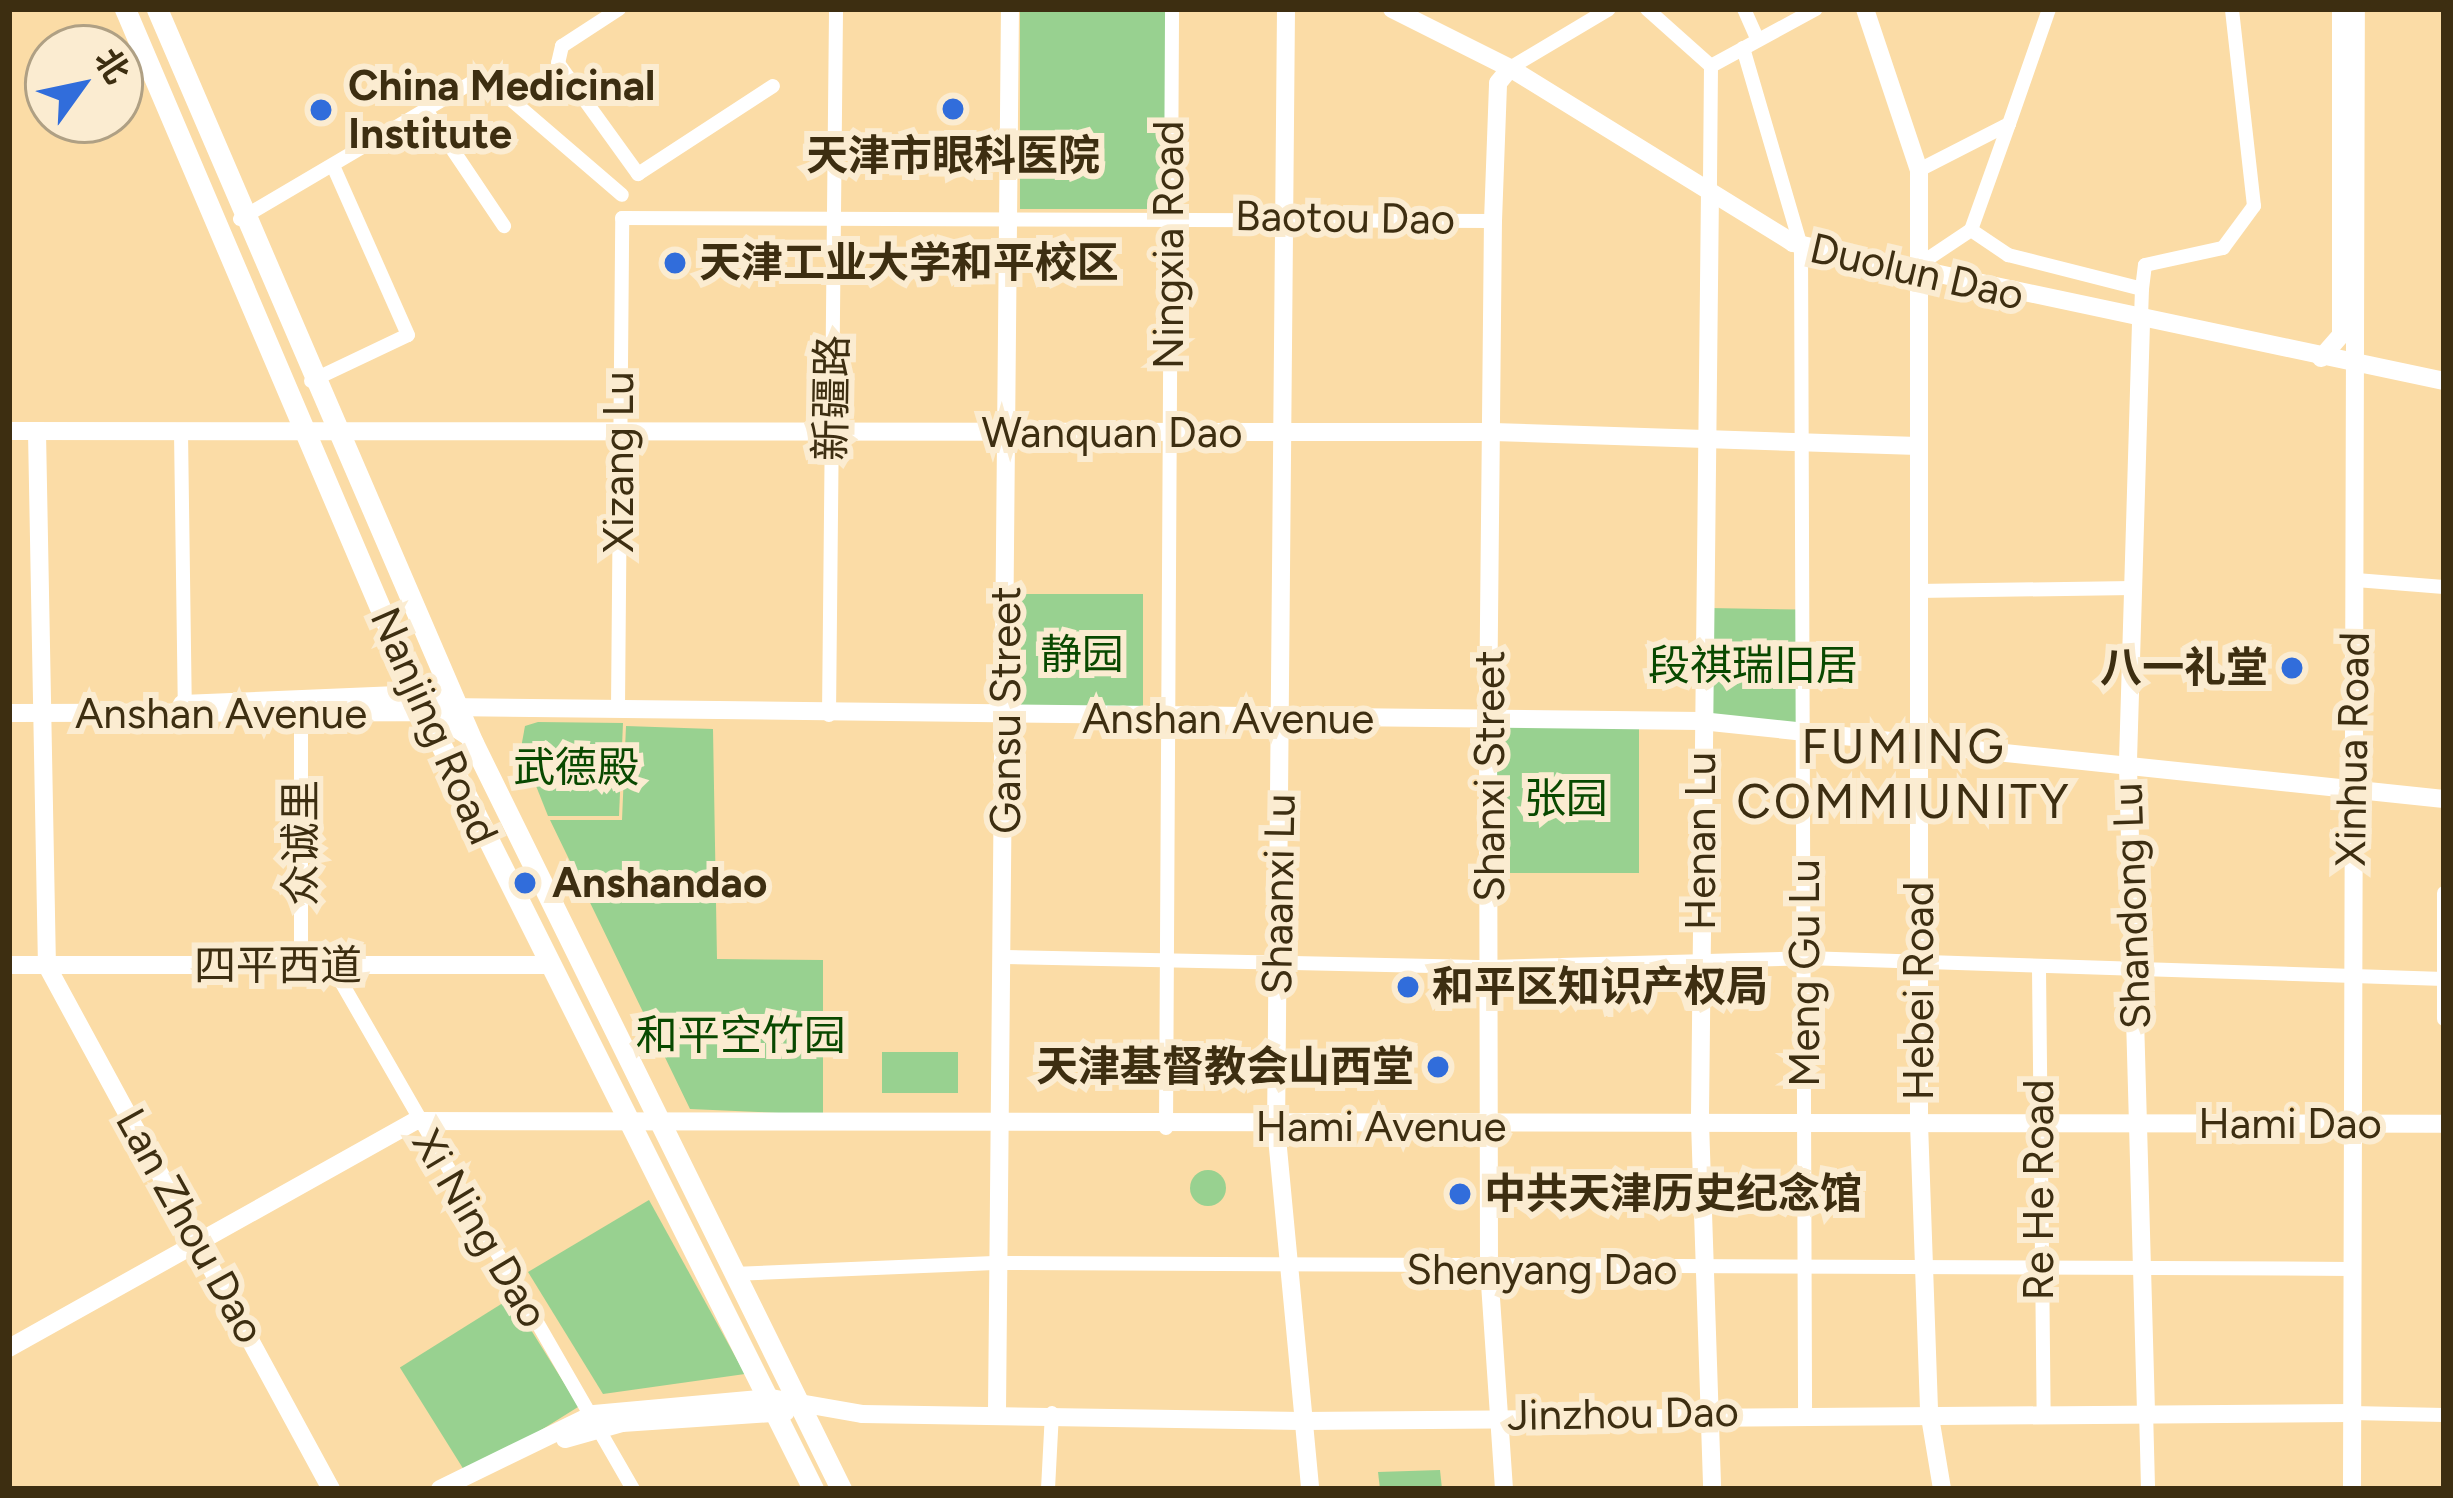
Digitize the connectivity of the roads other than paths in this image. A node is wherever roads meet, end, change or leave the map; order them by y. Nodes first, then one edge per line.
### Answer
1 (125, 9) edge
2 (157, 9) edge
3 (620, 9) edge
4 (836, 9) edge
5 (1010, 9) edge
6 (1172, 9) edge
7 (1286, 9) edge
8 (1392, 9) edge
9 (1610, 9) edge
10 (1647, 9) edge
11 (1744, 9) edge
12 (1816, 9) edge
13 (1865, 9) edge
14 (2049, 9) edge
15 (2232, 9) edge
16 (2341, 9) edge
17 (2356, 9) edge
18 (1419, 14) edge
19 (1758, 40) junction
20 (1743, 48) junction
21 (1711, 66) junction
22 (1510, 68) junction
23 (773, 86) dead end
24 (425, 110) junction
25 (2008, 124) junction
26 (333, 166) junction
27 (1919, 170) junction
28 (1709, 192) junction
29 (622, 194) dead end
30 (1284, 213) junction
31 (1165, 216) junction
32 (241, 218) junction
33 (622, 218) joint
34 (837, 220) junction
35 (1010, 220) junction
36 (1493, 221) junction
37 (504, 226) dead end
38 (1971, 230) junction
39 (1801, 246) junction
40 (1920, 270) junction
41 (2143, 290) junction
42 (2141, 323) junction
43 (2321, 358) junction
44 (2355, 363) junction
45 (311, 381) junction
46 (2444, 381) edge
47 (9, 431) edge
48 (618, 431) junction
49 (37, 432) junction
50 (181, 432) junction
51 (307, 432) junction
52 (333, 432) junction
53 (831, 432) junction
54 (1007, 432) junction
55 (1287, 432) junction
56 (1493, 432) junction
57 (1171, 436) junction
58 (1704, 440) junction
59 (1804, 441) junction
60 (1918, 446) junction
61 (2356, 580) junction
62 (2444, 586) edge
63 (2133, 588) junction
64 (1917, 591) junction
65 (392, 637) junction
66 (362, 700) junction
67 (456, 705) junction
68 (423, 706) junction
69 (618, 707) junction
70 (9, 709) edge
71 (42, 710) junction
72 (185, 710) junction
73 (386, 715) junction
74 (829, 715) junction
75 (301, 719) junction
76 (1007, 719) junction
77 (1282, 719) junction
78 (1170, 720) junction
79 (1488, 721) junction
80 (1701, 721) junction
81 (1806, 737) junction
82 (473, 743) junction
83 (1917, 744) junction
84 (448, 762) junction
85 (2128, 767) junction
86 (2352, 792) junction
87 (2444, 799) edge
88 (2444, 893) edge
89 (1005, 957) junction
90 (1805, 958) junction
91 (1166, 959) junction
92 (1701, 959) junction
93 (1278, 960) junction
94 (9, 965) edge
95 (46, 965) junction
96 (546, 965) junction
97 (1919, 965) junction
98 (301, 966) junction
99 (332, 966) junction
100 (1490, 967) junction
101 (2039, 969) junction
102 (2137, 971) junction
103 (2350, 977) junction
104 (2443, 979) edge
105 (2444, 1019) edge
106 (2038, 1120) junction
107 (415, 1121) junction
108 (2137, 1121) junction
109 (1700, 1122) junction
110 (626, 1123) junction
111 (1919, 1123) junction
112 (659, 1124) junction
113 (1806, 1124) junction
114 (2349, 1124) junction
115 (2444, 1124) edge
116 (1276, 1127) junction
117 (1487, 1127) junction
118 (1166, 1128) junction
119 (1004, 1130) junction
120 (199, 1239) junction
121 (1000, 1263) junction
122 (2142, 1263) junction
123 (2037, 1264) junction
124 (1924, 1265) junction
125 (1288, 1268) junction
126 (1489, 1268) junction
127 (2351, 1269) junction
128 (1702, 1270) junction
129 (1803, 1272) junction
130 (734, 1274) junction
131 (9, 1348) edge
132 (774, 1406) junction
133 (802, 1409) junction
134 (2146, 1410) junction
135 (1928, 1411) junction
136 (2044, 1411) junction
137 (997, 1412) junction
138 (1805, 1412) junction
139 (1052, 1413) junction
140 (1704, 1413) junction
141 (2351, 1413) junction
142 (2444, 1415) edge
143 (1494, 1416) junction
144 (598, 1420) junction
145 (1301, 1421) junction
146 (331, 1489) edge
147 (440, 1489) edge
148 (466, 1489) edge
149 (633, 1489) edge
150 (813, 1489) edge
151 (841, 1489) edge
152 (1048, 1489) edge
153 (1310, 1489) edge
154 (1504, 1489) edge
155 (1712, 1489) edge
156 (1942, 1489) edge
157 (2147, 1489) edge
158 (2352, 1489) edge

1 - 51 main road, Nanjing Road
2 - 32 main road, Nanjing Road
3 - 23 street
4 - 34 street, 新疆路
5 - 35 street, Gansu Street
6 - 31 street, Ningxia Road
7 - 30 street, Shaanxi Lu
8 - 18 street, Duolun Dao
9 - 22 street
10 - 21 street
11 - 19 street
12 - 19 street
13 - 27 street, Hebei Road
14 - 25 street
15 - 41 street
16 - 43 street
17 - 44 street, Xinhua Road
18 - 22 street, Duolun Dao
19 - 20 street
20 - 21 street
20 - 39 street, Meng Gu Lu
21 - 28 street
22 - 28 street, Duolun Dao
22 - 36 street, Shanxi Street
24 - 26 street
24 - 29 street
24 - 37 street
25 - 27 street
25 - 38 street
26 - 32 street
26 - 45 street
27 - 40 street, Hebei Road
28 - 39 street, Duolun Dao
28 - 58 street, Henan Lu
30 - 31 street, Baotou Dao
30 - 36 street, Baotou Dao
30 - 55 street, Shaanxi Lu
31 - 35 street, Baotou Dao
31 - 57 street, Ningxia Road
32 - 45 main road, Nanjing Road
33 - 34 street, Baotou Dao
33 - 48 street, Xizang Lu
34 - 35 street, Baotou Dao
34 - 53 street, 新疆路
35 - 54 street, Gansu Street
36 - 56 street, Shanxi Street
38 - 40 street
38 - 41 street
39 - 40 street, Duolun Dao
39 - 59 street, Meng Gu Lu
40 - 42 street, Duolun Dao
40 - 60 street, Hebei Road
41 - 42 street
42 - 43 street, Duolun Dao
42 - 63 street, Shandong Lu
43 - 44 street, Duolun Dao
44 - 46 street, Duolun Dao
44 - 61 street, Xinhua Road
45 - 52 main road, Nanjing Road
47 - 49 street, Wanquan Dao
48 - 52 street, Wanquan Dao
48 - 53 street, Wanquan Dao
48 - 69 street, Xizang Lu
49 - 50 street, Wanquan Dao
49 - 71 street
50 - 51 street, Wanquan Dao
50 - 72 street
51 - 52 street, Wanquan Dao
51 - 65 main road, Nanjing Road
52 - 67 main road, Nanjing Road
53 - 54 street, Wanquan Dao
53 - 74 street, 新疆路
54 - 57 street, Wanquan Dao
54 - 76 street, Gansu Street
55 - 56 street, Wanquan Dao
55 - 57 street, Wanquan Dao
55 - 77 street, Shaanxi Lu
56 - 58 street, Wanquan Dao
56 - 79 street, Shanxi Street
57 - 78 street, Ningxia Road
58 - 59 street, Wanquan Dao
58 - 80 street, Henan Lu
59 - 60 street, Wanquan Dao
59 - 81 street, Meng Gu Lu
60 - 64 street, Hebei Road
61 - 62 street
61 - 86 street, Xinhua Road
63 - 64 street
63 - 85 street, Shandong Lu
64 - 83 street, Hebei Road
65 - 66 main road
65 - 68 main road, Nanjing Road
66 - 68 main road
66 - 72 street
67 - 68 street, Anshan Avenue
67 - 69 street, Anshan Avenue
67 - 82 main road, Nanjing Road
68 - 73 street, Anshan Avenue
68 - 82 main road
68 - 84 main road, Nanjing Road
69 - 74 street, Anshan Avenue
70 - 71 street
71 - 72 street
71 - 95 street
72 - 75 street, Anshan Avenue
73 - 75 street, Anshan Avenue
73 - 84 street
74 - 76 street, Anshan Avenue
75 - 98 street, 众诚里
76 - 78 street, Anshan Avenue
76 - 89 street, Gansu Street
77 - 78 street, Anshan Avenue
77 - 79 street, Anshan Avenue
77 - 93 street, Shaanxi Lu
78 - 91 street, Ningxia Road
79 - 80 street, Anshan Avenue
79 - 100 street, Shanxi Street
80 - 81 street, Anshan Avenue
80 - 92 street, Henan Lu
81 - 83 street, Anshan Avenue
81 - 90 street, Meng Gu Lu
82 - 112 main road, Nanjing Road
83 - 85 street, Anshan Avenue
83 - 97 street, Hebei Road
84 - 96 main road, Nanjing Road
85 - 86 street, Anshan Avenue
85 - 102 street, Shandong Lu
86 - 87 street, Anshan Avenue
86 - 103 street, Xinhua Road
88 - 104 street
89 - 91 street
89 - 119 street, Gansu Street
90 - 92 street
90 - 97 street
90 - 113 street, Meng Gu Lu
91 - 93 street
91 - 118 street, Ningxia Road
92 - 100 street
92 - 109 street, Henan Lu
93 - 100 street
93 - 116 street, Shaanxi Lu
94 - 95 street, 四平西道
95 - 98 street, 四平西道
95 - 120 street, Lan Zhou Dao
96 - 99 street, 四平西道
96 - 110 main road, Nanjing Road
97 - 101 street
97 - 111 street, Hebei Road
98 - 99 street, 四平西道
99 - 107 street, Xi Ning Dao
100 - 117 street, Shanxi Street
101 - 102 street
101 - 106 street, Re He Road
102 - 103 street
102 - 108 street, Shandong Lu
103 - 104 street
103 - 114 street, Xinhua Road
104 - 105 street
106 - 108 street, Hami Avenue
106 - 111 street, Hami Avenue
106 - 123 street, Re He Road
107 - 110 street, Hami Avenue
107 - 120 street
107 - 144 street, Xi Ning Dao
108 - 114 street, Hami Dao
108 - 122 street, Shandong Lu
109 - 113 street, Hami Avenue
109 - 117 street, Hami Avenue
109 - 128 street, Henan Lu
110 - 112 street, Hami Avenue
110 - 132 main road, Nanjing Road
111 - 113 street, Hami Avenue
111 - 124 street, Hebei Road
112 - 119 street, Hami Avenue
112 - 130 main road, Nanjing Road
113 - 129 street, Meng Gu Lu
114 - 115 street, Hami Dao
114 - 127 street, Xinhua Road
116 - 117 street, Hami Avenue
116 - 118 street, Hami Avenue
116 - 125 street, Shaanxi Lu
117 - 126 street, Shanxi Street
118 - 119 street, Hami Avenue
119 - 121 street, Gansu Street
120 - 131 street
120 - 146 street, Lan Zhou Dao
121 - 125 street, Shenyang Dao
121 - 130 street, Shenyang Dao
121 - 137 street, Gansu Street
122 - 123 street, Shenyang Dao
122 - 127 street, Shenyang Dao
122 - 134 street, Shandong Lu
123 - 124 street, Shenyang Dao
123 - 136 street, Re He Road
124 - 129 street, Shenyang Dao
124 - 135 street, Hebei Road
125 - 126 street, Shenyang Dao
125 - 145 street, Shaanxi Lu
126 - 128 street, Shenyang Dao
126 - 143 street, Shanxi Street
127 - 141 street, Xinhua Road
128 - 129 street, Shenyang Dao
128 - 140 street, Henan Lu
129 - 138 street, Meng Gu Lu
130 - 133 main road, Nanjing Road
132 - 133 street, Jinzhou Dao
132 - 144 street
132 - 150 main road, Nanjing Road
133 - 137 street, Jinzhou Dao
133 - 151 main road, Nanjing Road
134 - 136 street, Jinzhou Dao
134 - 141 street, Jinzhou Dao
134 - 157 street, Shandong Lu
135 - 136 street, Jinzhou Dao
135 - 138 street, Jinzhou Dao
135 - 156 street, Hebei Road
137 - 139 street, Jinzhou Dao
138 - 140 street, Jinzhou Dao
139 - 145 street, Jinzhou Dao
139 - 152 street
140 - 143 street, Jinzhou Dao
140 - 155 street, Henan Lu
141 - 142 street, Jinzhou Dao
141 - 158 street, Xinhua Road
143 - 145 street, Jinzhou Dao
143 - 154 street, Shanxi Street
144 - 147 street
144 - 148 street
144 - 149 street, Xi Ning Dao
145 - 153 street, Shaanxi Lu

